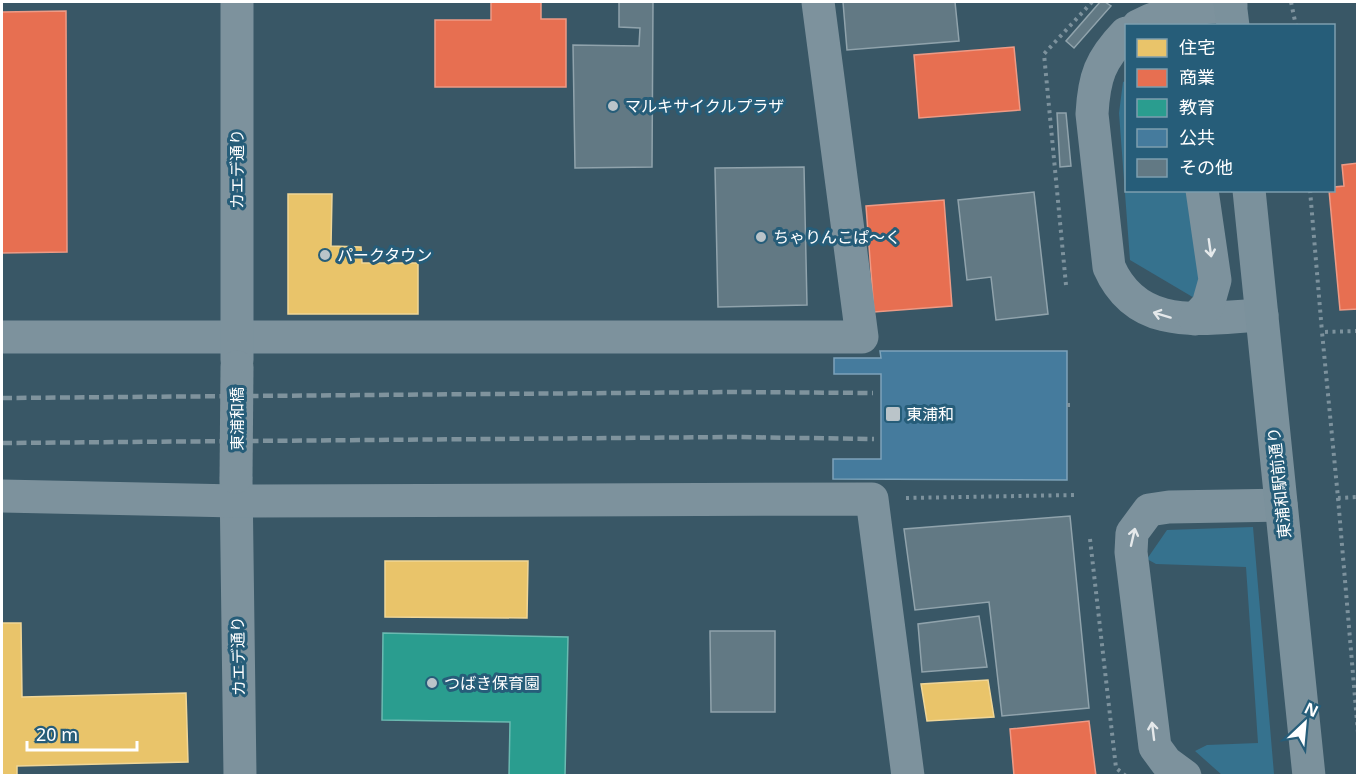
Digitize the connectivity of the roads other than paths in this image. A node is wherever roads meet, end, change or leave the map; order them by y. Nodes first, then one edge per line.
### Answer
1 (237, 2) edge
2 (818, 2) edge
3 (1231, 11) edge
4 (1144, 24) edge
5 (1125, 39) edge
6 (1202, 192) edge
7 (1249, 192) edge
8 (1262, 315) junction
9 (1195, 319) junction
10 (2, 338) edge
11 (237, 352) junction
12 (236, 489) junction
13 (2, 496) edge
14 (1281, 505) junction
15 (240, 776) edge
16 (908, 776) edge
17 (1185, 776) edge
18 (1309, 776) edge

1 - 11 street, カエデ通り
2 - 11 street
3 - 4 street
9 -> 5 street
6 -> 9 street
7 - 8 main road, 東浦和駅前通り
8 - 9 street
8 - 14 main road, 東浦和駅前通り
10 - 11 street
11 - 12 street, 東浦和橋, bridge
12 - 13 street
12 - 15 street, カエデ通り
12 - 16 street
17 -> 14 street
14 - 18 main road, 東浦和駅前通り

